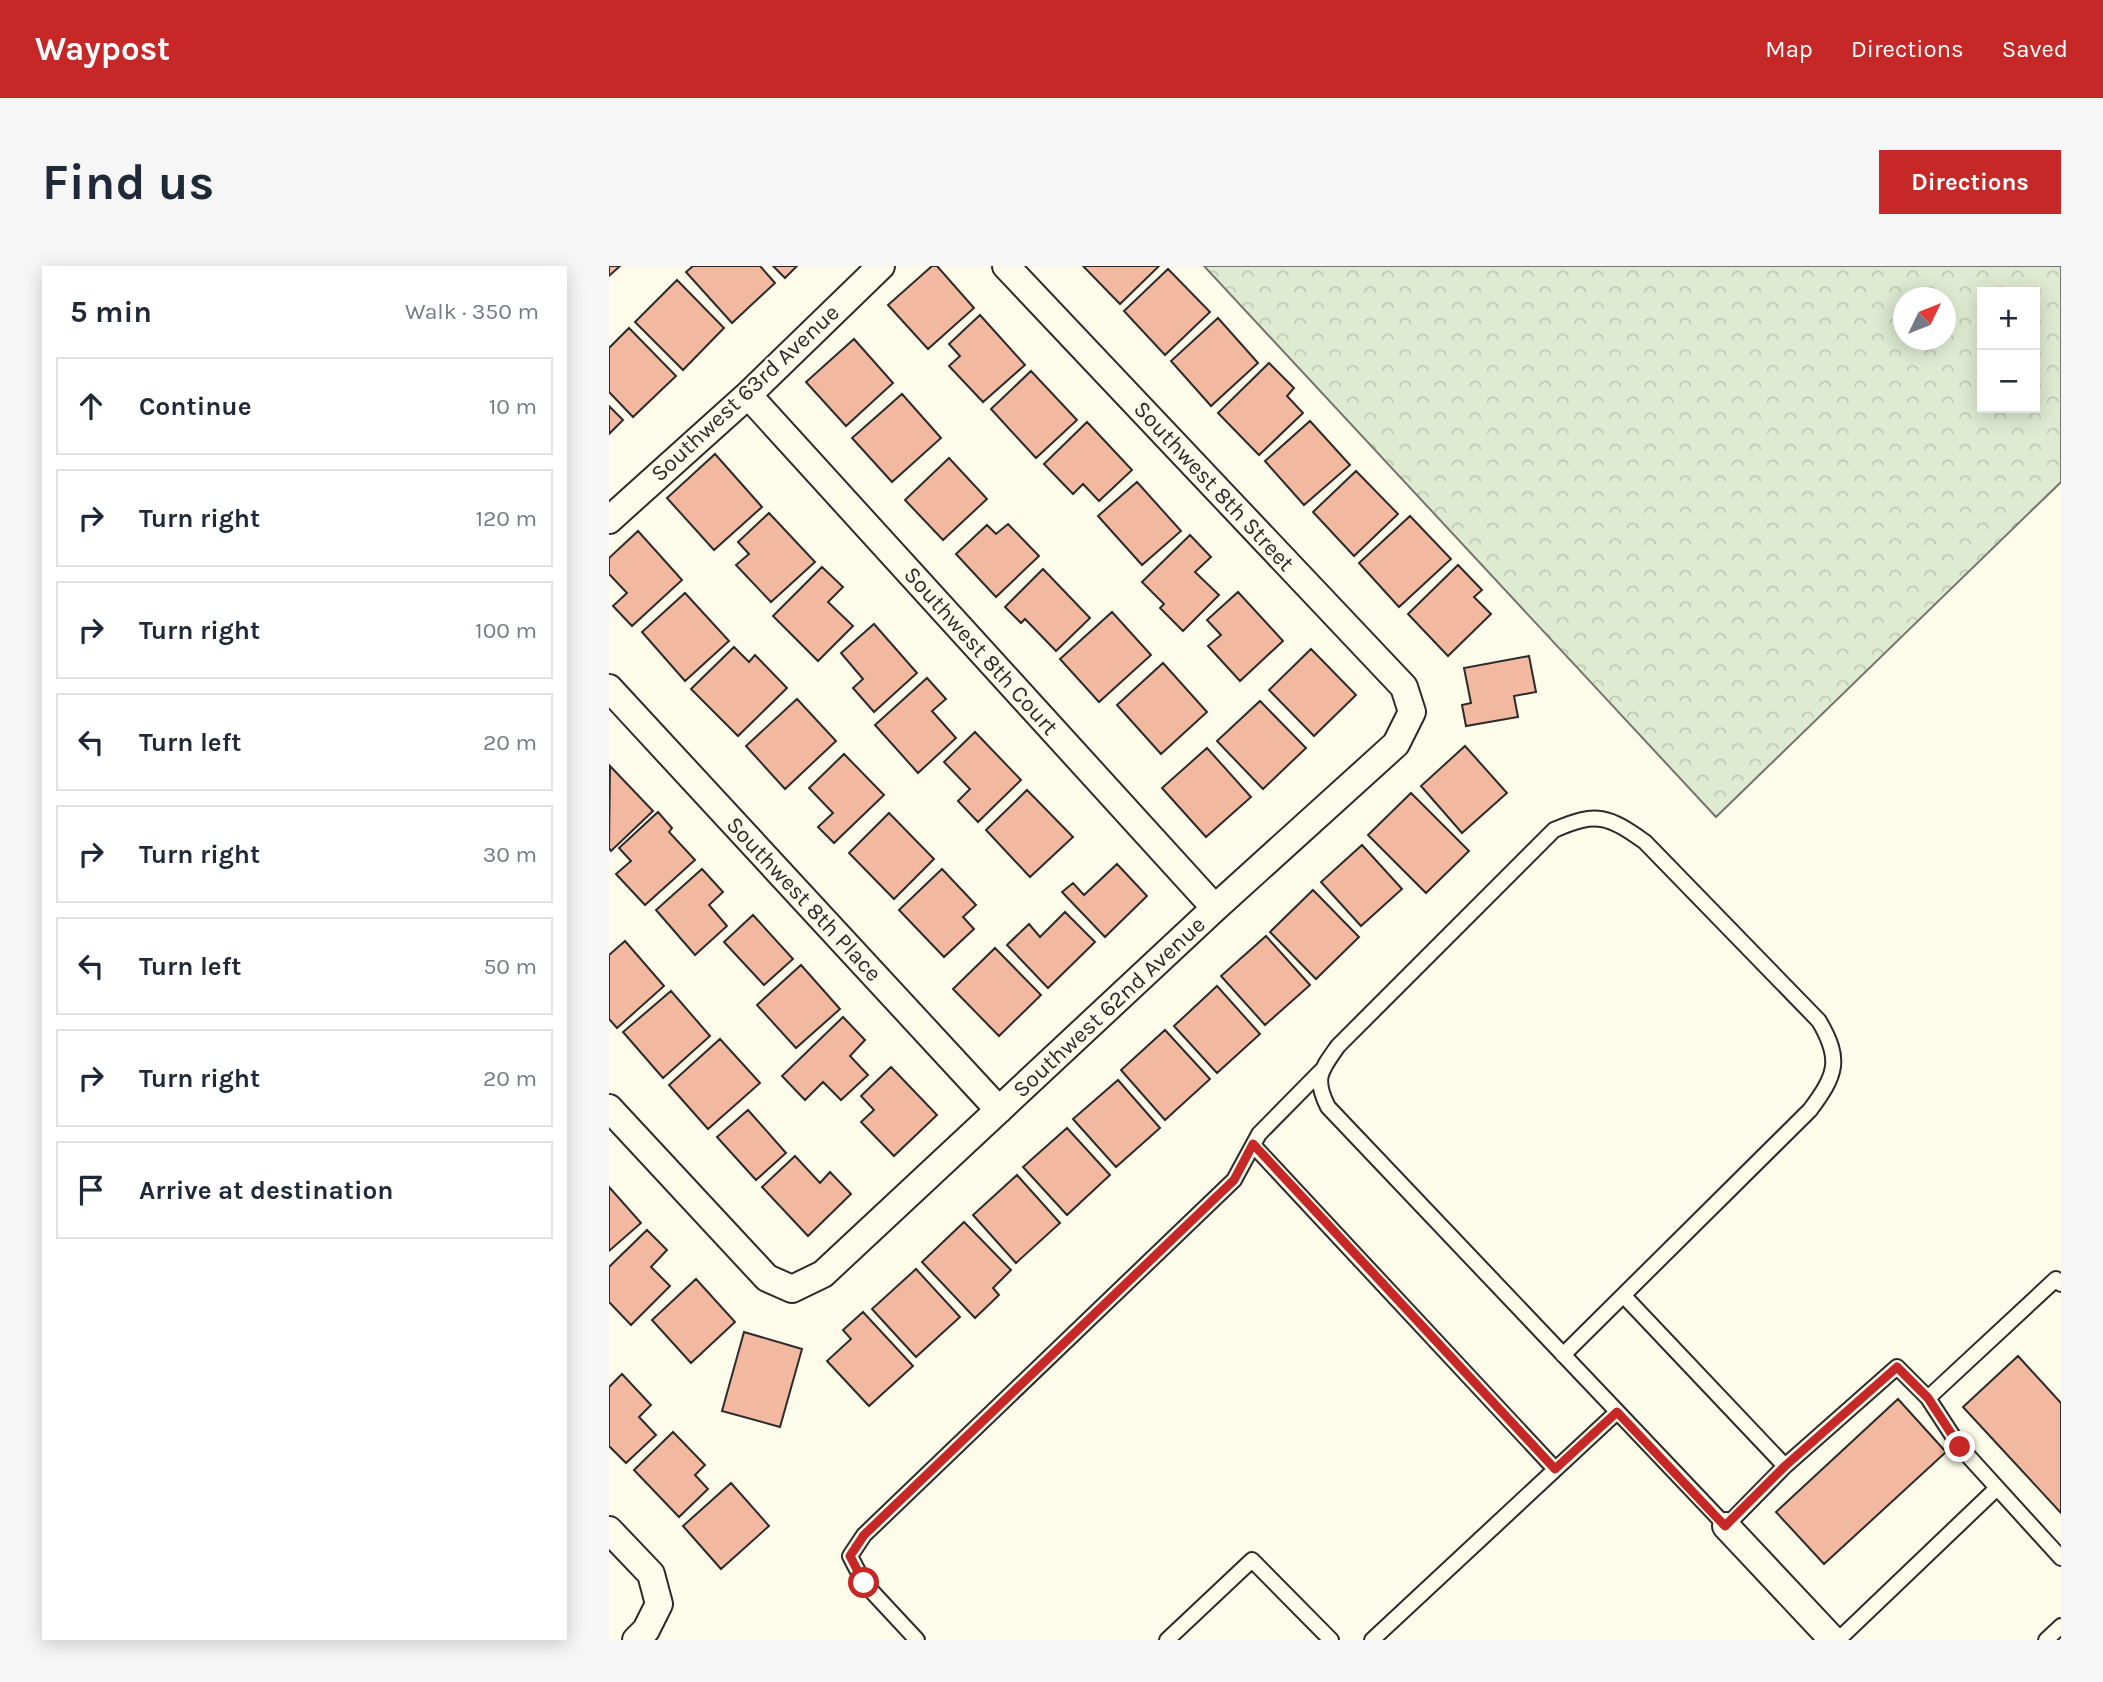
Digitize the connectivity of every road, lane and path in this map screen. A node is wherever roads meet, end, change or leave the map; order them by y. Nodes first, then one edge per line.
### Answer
1 (880, 266) edge
2 (1006, 266) edge
3 (748, 395) junction
4 (609, 520) edge
5 (609, 688) edge
6 (1412, 712) joint
7 (1215, 908) junction
8 (1321, 1071) junction
9 (609, 1108) edge
10 (999, 1110) junction
11 (1253, 1144) junction
12 (2061, 1284) edge
13 (1624, 1296) junction
14 (1563, 1355) junction
15 (1928, 1398) junction
16 (1617, 1412) junction
17 (1785, 1466) junction
18 (1555, 1469) junction
19 (1996, 1489) junction
20 (1725, 1526) junction
21 (609, 1530) edge
22 (2061, 1558) edge
23 (2061, 1626) edge
24 (645, 1637) edge
25 (917, 1640) edge
26 (1167, 1640) edge
27 (1331, 1640) edge
28 (1372, 1640) edge
29 (1835, 1640) edge
30 (2046, 1640) edge

1 - 3 street, Southwest 63rd Avenue
2 - 6 street, Southwest 8th Street
3 - 4 street, Southwest 63rd Avenue
3 - 7 street, Southwest 8th Court
5 - 10 street, Southwest 8th Place
6 - 7 street, Southwest 62nd Avenue
7 - 10 street, Southwest 62nd Avenue
8 - 11 lane
8 - 13 lane
8 - 14 lane
9 - 10 street, Southwest 62nd Avenue
11 - 18 lane
11 - 25 lane
12 - 15 lane
13 - 14 lane
13 - 17 lane
14 - 16 lane
15 - 17 lane
15 - 19 lane
16 - 18 lane
16 - 20 lane
17 - 20 lane
18 - 28 lane
19 - 22 lane
19 - 29 lane
20 - 29 street
21 - 24 street
23 - 30 lane
26 - 27 lane

